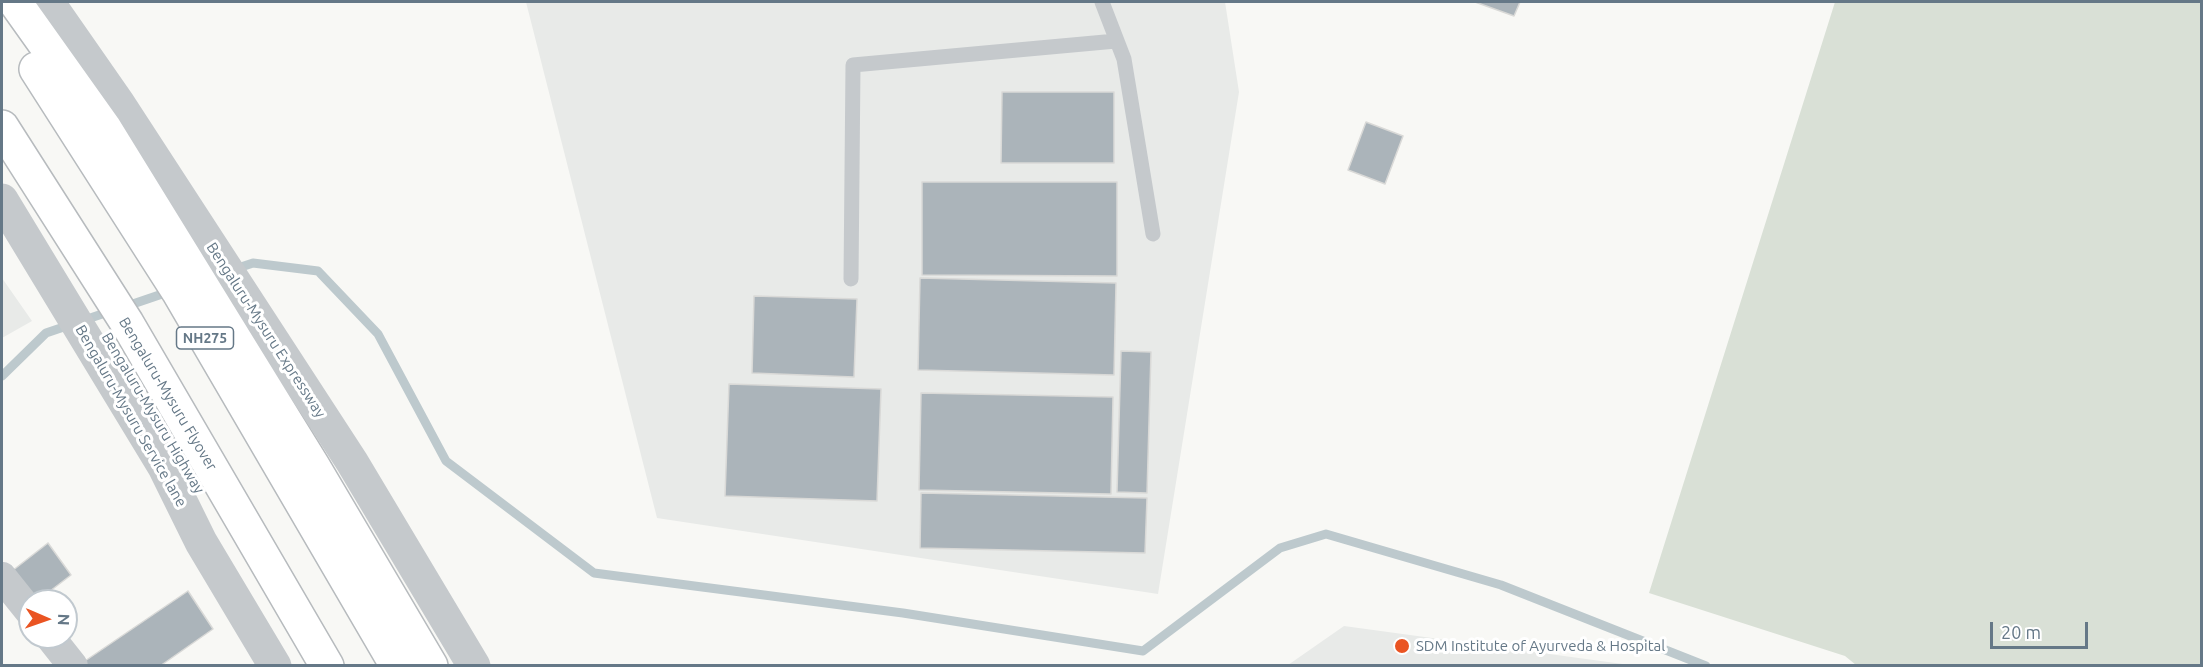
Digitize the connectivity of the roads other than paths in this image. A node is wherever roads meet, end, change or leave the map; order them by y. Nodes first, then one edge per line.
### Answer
1 (15, 2) edge
2 (48, 2) edge
3 (1102, 2) edge
4 (2, 18) edge
5 (1116, 41) junction
6 (111, 116) junction
7 (2, 127) edge
8 (2, 162) edge
9 (14, 205) edge
10 (1153, 234) dead end
11 (851, 279) dead end
12 (210, 533) junction
13 (2, 577) edge
14 (18, 597) edge
15 (60, 649) edge
16 (73, 666) edge
17 (275, 666) edge
18 (302, 666) edge
19 (327, 666) edge
20 (397, 666) edge
21 (431, 666) edge
22 (474, 666) edge

1 - 6 highway, Bengaluru-Mysuru Expressway / NH275
2 - 6 street, Bengaluru-Mysuru Expressway / NH275
3 - 5 lane
4 - 20 highway, NH275
5 - 10 lane
5 - 11 lane
6 - 21 highway, Bengaluru-Mysuru Expressway / NH275
6 - 22 street, Bengaluru-Mysuru Expressway / NH275
7 - 19 highway, Bengaluru-Mysuru Flyover
8 - 9 highway, Bengaluru-Mysuru Highway
9 - 12 highway, Bengaluru-Mysuru Highway
12 - 17 street
12 - 18 highway, Bengaluru-Mysuru Highway
13 - 14 street
15 - 16 street

